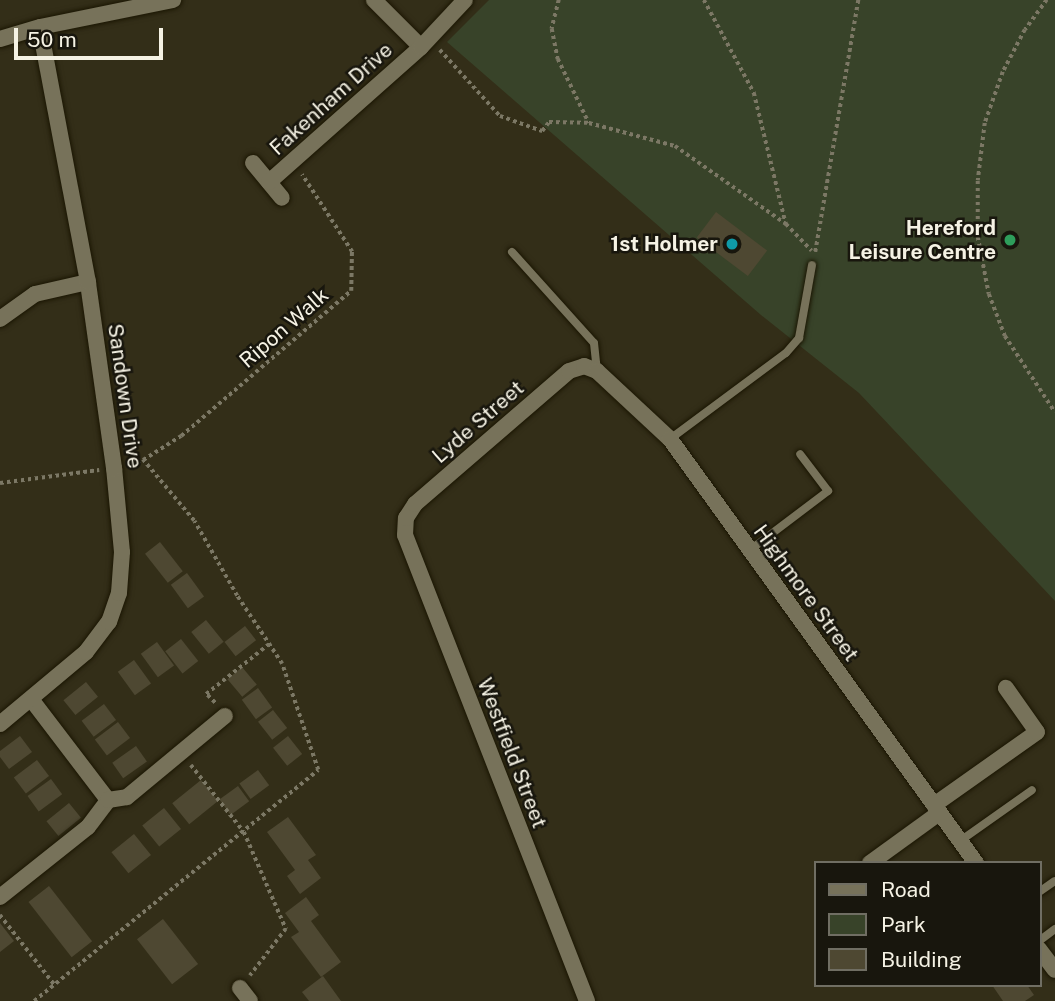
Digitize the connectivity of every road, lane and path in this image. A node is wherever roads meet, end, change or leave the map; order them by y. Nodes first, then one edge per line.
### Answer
1 (173, 0) edge
2 (374, 0) edge
3 (465, 0) edge
4 (559, 0) edge
5 (704, 0) edge
6 (858, 0) edge
7 (1047, 0) edge
8 (40, 27) junction
9 (0, 39) edge
10 (425, 43) junction
11 (589, 123) junction
12 (294, 162) junction
13 (253, 163) dead end
14 (268, 182) junction
15 (282, 198) dead end
16 (786, 224) junction
17 (512, 252) dead end
18 (812, 265) dead end
19 (88, 282) junction
20 (0, 319) edge
21 (590, 369) junction
22 (1055, 412) edge
23 (670, 439) junction
24 (800, 454) dead end
25 (114, 468) junction
26 (0, 483) edge
27 (405, 518) joint
28 (750, 550) junction
29 (270, 644) dead end
30 (1006, 688) dead end
31 (31, 699) junction
32 (225, 716) joint
33 (0, 724) edge
34 (181, 752) junction
35 (1032, 790) dead end
36 (108, 800) junction
37 (936, 809) junction
38 (960, 841) junction
39 (872, 861) edge
40 (975, 861) edge
41 (0, 897) edge
42 (0, 915) edge
43 (1041, 952) edge
44 (1055, 970) edge
45 (54, 984) dead end
46 (245, 995) edge
47 (587, 1001) edge

1 - 8 street
2 - 10 street, Fakenham Drive
3 - 10 street, Fakenham Drive
4 - 11 path
5 - 16 path
6 - 16 path
7 - 22 path
8 - 9 street
8 - 19 street, Sandown Drive
10 - 11 path
10 - 12 street, Fakenham Drive
11 - 16 path
12 - 14 street, Fakenham Drive
12 - 25 path, Ripon Walk
13 - 14 street, Fakenham Drive
14 - 15 street, Fakenham Drive
17 - 21 lane
18 - 23 lane
19 - 20 street
19 - 25 street, Sandown Drive
21 - 23 street, Highmore Street
21 - 27 street, Lyde Street
23 - 28 street, Highmore Street
24 - 28 lane
25 - 26 path, Ripon Walk
25 - 31 street, Sandown Drive
27 - 47 street, Westfield Street
28 - 37 street, Highmore Street
29 - 32 path
30 - 37 street
31 - 33 street, Sandown Drive
31 - 36 street
32 - 34 street
34 - 36 street
34 - 46 path
35 - 38 lane
36 - 41 street
37 - 38 street, Highmore Street
37 - 39 street
38 - 40 street, Highmore Street
42 - 45 path
43 - 44 street

